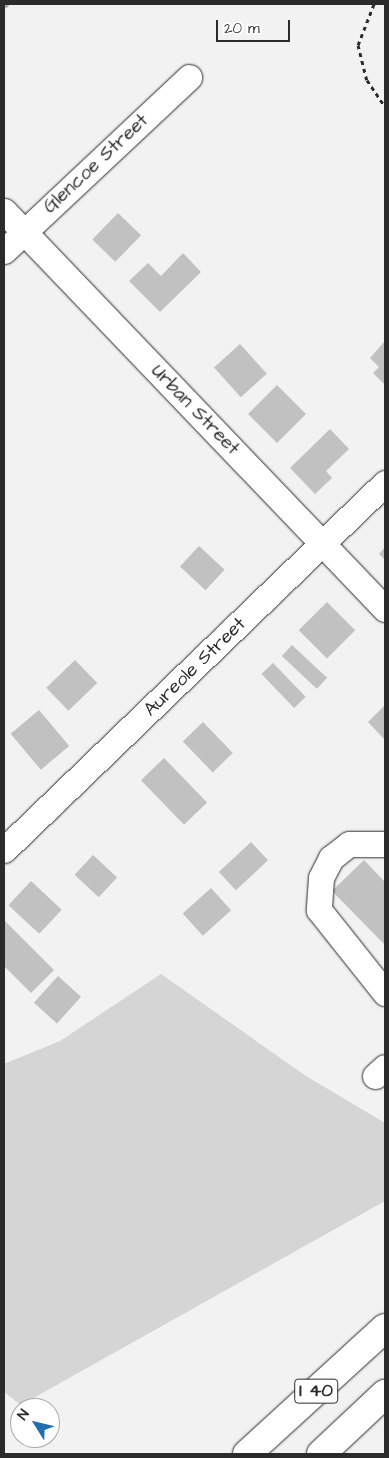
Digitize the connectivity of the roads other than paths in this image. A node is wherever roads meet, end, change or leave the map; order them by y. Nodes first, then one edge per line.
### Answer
1 (189, 78) dead end
2 (4, 211) edge
3 (23, 232) junction
4 (4, 251) edge
5 (385, 483) edge
6 (323, 544) junction
7 (385, 609) edge
8 (385, 844) edge
9 (4, 850) edge
10 (385, 993) edge
11 (385, 1328) edge
12 (385, 1394) edge
13 (247, 1454) edge
14 (321, 1454) edge

1 - 3 street, Glencoe Street
2 - 3 street, Urban Street
3 - 4 street, Glencoe Street
3 - 6 street, Urban Street
5 - 6 street, Aureole Street
6 - 7 street, Urban Street
6 - 9 street, Aureole Street
8 - 10 street
11 - 13 highway, I 40
12 - 14 highway, I 40

